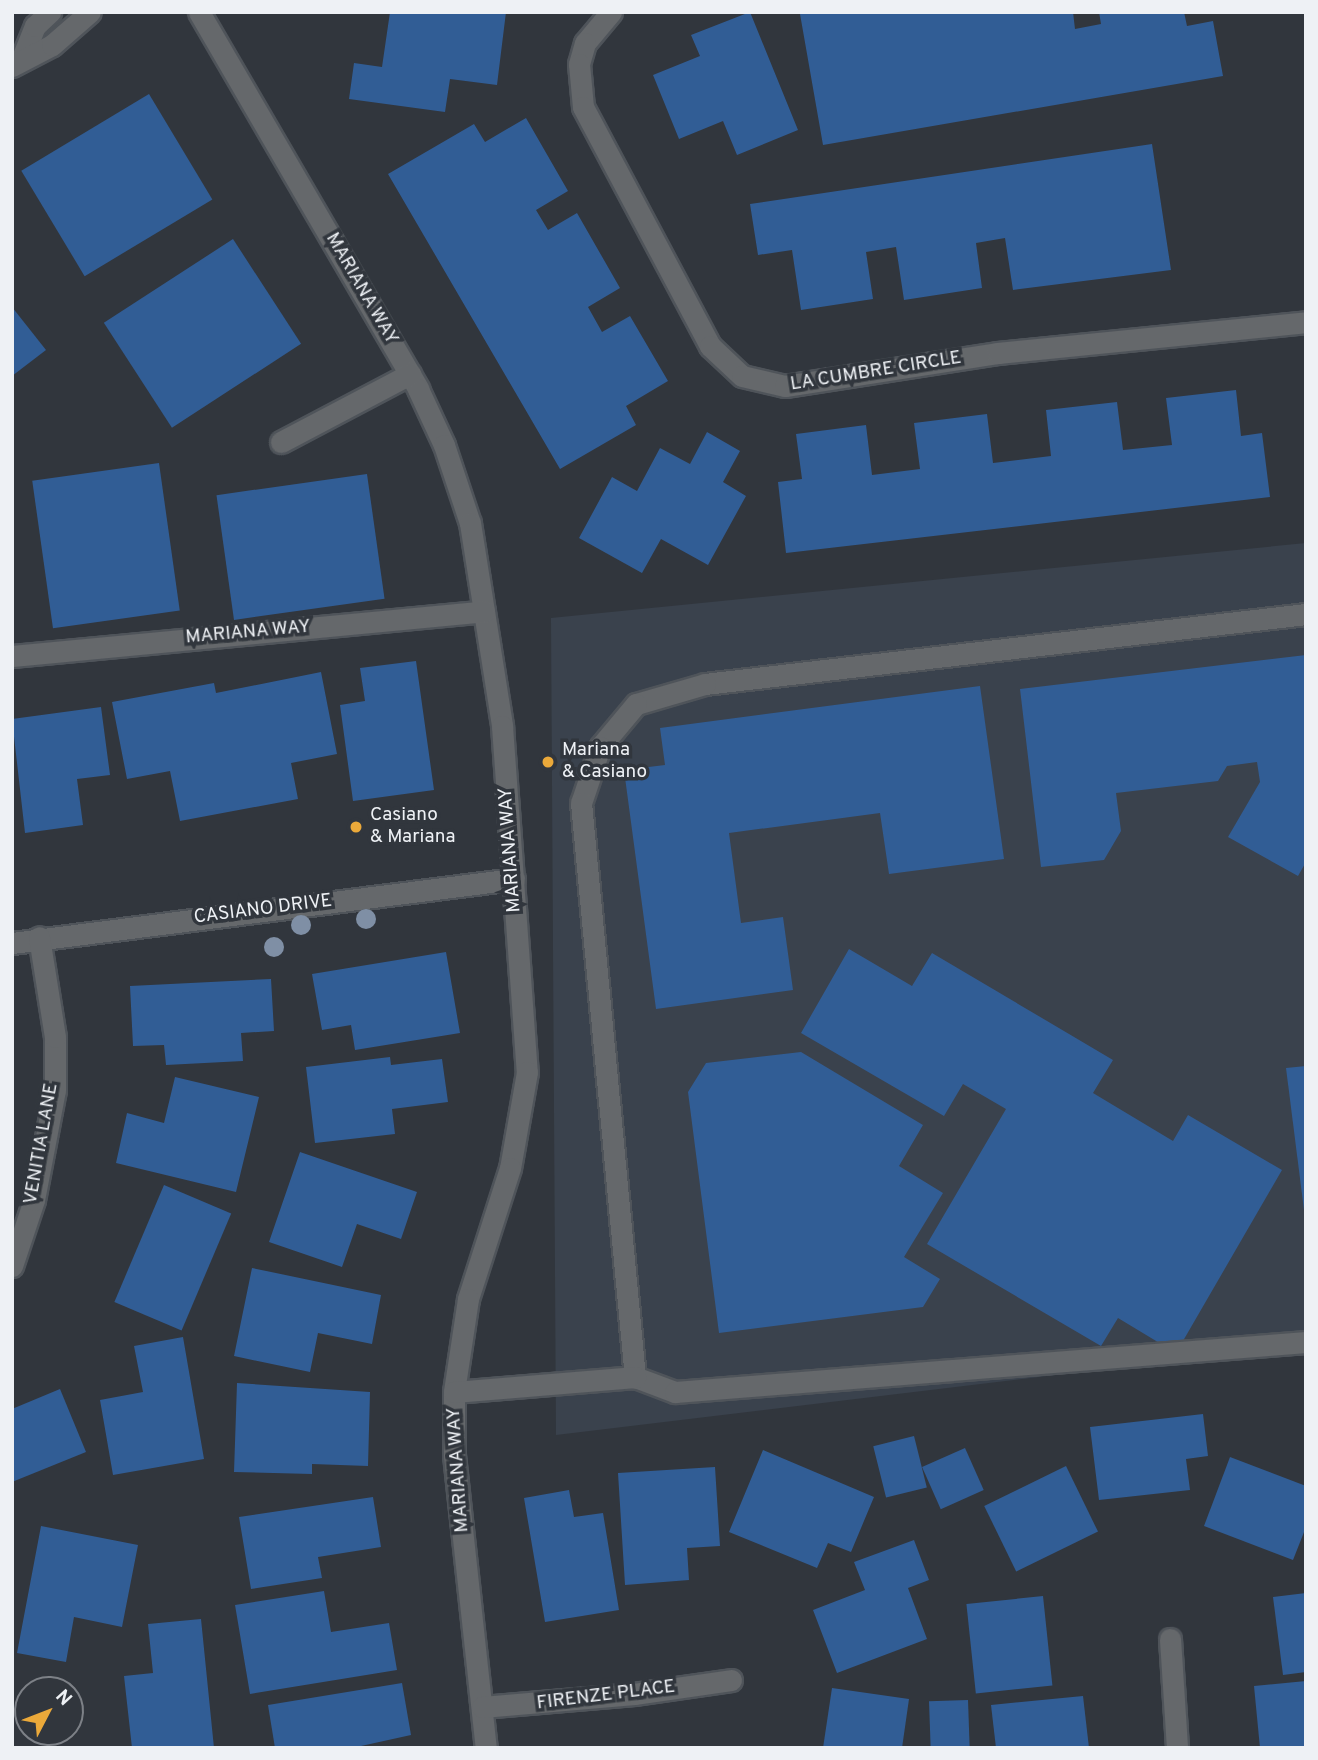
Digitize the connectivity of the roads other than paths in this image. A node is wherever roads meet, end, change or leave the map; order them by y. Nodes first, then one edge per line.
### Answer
1 (50, 12) edge
2 (90, 12) edge
3 (199, 12) edge
4 (611, 12) edge
5 (17, 62) edge
6 (1306, 322) edge
7 (410, 374) junction
8 (281, 442) dead end
9 (484, 611) junction
10 (1306, 614) edge
11 (12, 656) edge
12 (514, 879) junction
13 (39, 937) junction
14 (12, 943) edge
15 (12, 1266) edge
16 (1306, 1342) edge
17 (635, 1377) junction
18 (454, 1392) junction
19 (1170, 1639) dead end
20 (731, 1680) dead end
21 (482, 1707) junction
22 (486, 1748) edge
23 (1177, 1748) edge

1 - 5 street
2 - 5 street
3 - 7 street, MARIANA WAY
4 - 6 street, LA CUMBRE CIRCLE
7 - 8 street
7 - 9 street, MARIANA WAY
9 - 11 street, MARIANA WAY
9 - 12 street, MARIANA WAY
10 - 17 street
12 - 13 street, CASIANO DRIVE
12 - 18 street, MARIANA WAY
13 - 14 street, CASIANO DRIVE
13 - 15 street, VENITIA LANE
16 - 17 street
17 - 18 street
18 - 21 street, MARIANA WAY
19 - 23 street
20 - 21 street, FIRENZE PLACE
21 - 22 street, MARIANA WAY

